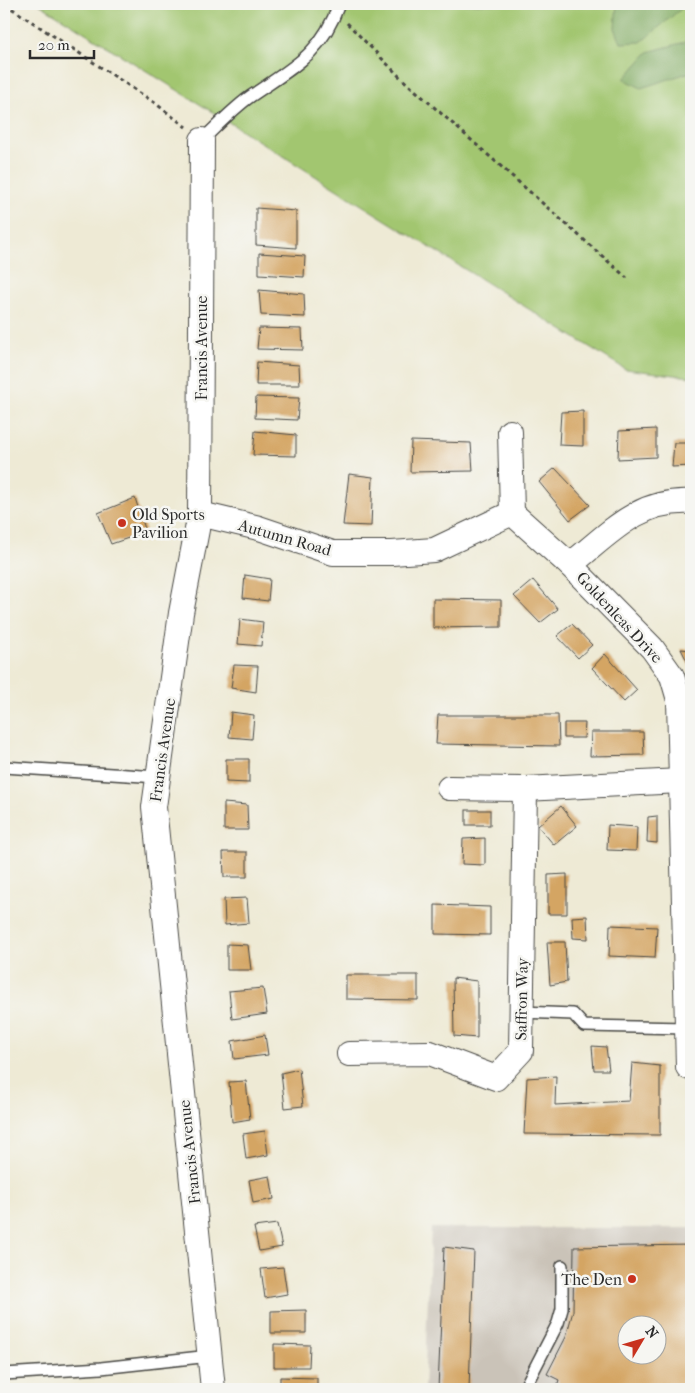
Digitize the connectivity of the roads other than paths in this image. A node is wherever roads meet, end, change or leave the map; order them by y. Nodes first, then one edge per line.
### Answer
1 (338, 8) edge
2 (202, 140) joint
3 (510, 432) dead end
4 (691, 502) edge
5 (512, 512) junction
6 (200, 514) junction
7 (570, 565) junction
8 (4, 767) edge
9 (158, 777) junction
10 (680, 781) junction
11 (448, 788) dead end
12 (525, 789) junction
13 (521, 1012) junction
14 (686, 1028) junction
15 (349, 1054) dead end
16 (688, 1067) dead end
17 (562, 1266) dead end
18 (210, 1356) junction
19 (4, 1374) edge
20 (213, 1389) edge
21 (524, 1389) edge

1 - 2 lane
2 - 6 street, Francis Avenue
3 - 5 street
4 - 7 street
5 - 6 street, Autumn Road
5 - 7 street, Goldenleas Drive
6 - 9 street, Francis Avenue
7 - 10 street, Goldenleas Drive
8 - 9 lane
9 - 18 street, Francis Avenue
10 - 12 street
10 - 14 street, Goldenleas Drive
11 - 12 street
12 - 13 street, Saffron Way
13 - 14 lane
13 - 15 street, Saffron Way
14 - 16 street, Goldenleas Drive
17 - 21 lane
18 - 19 lane
18 - 20 street, Francis Avenue

